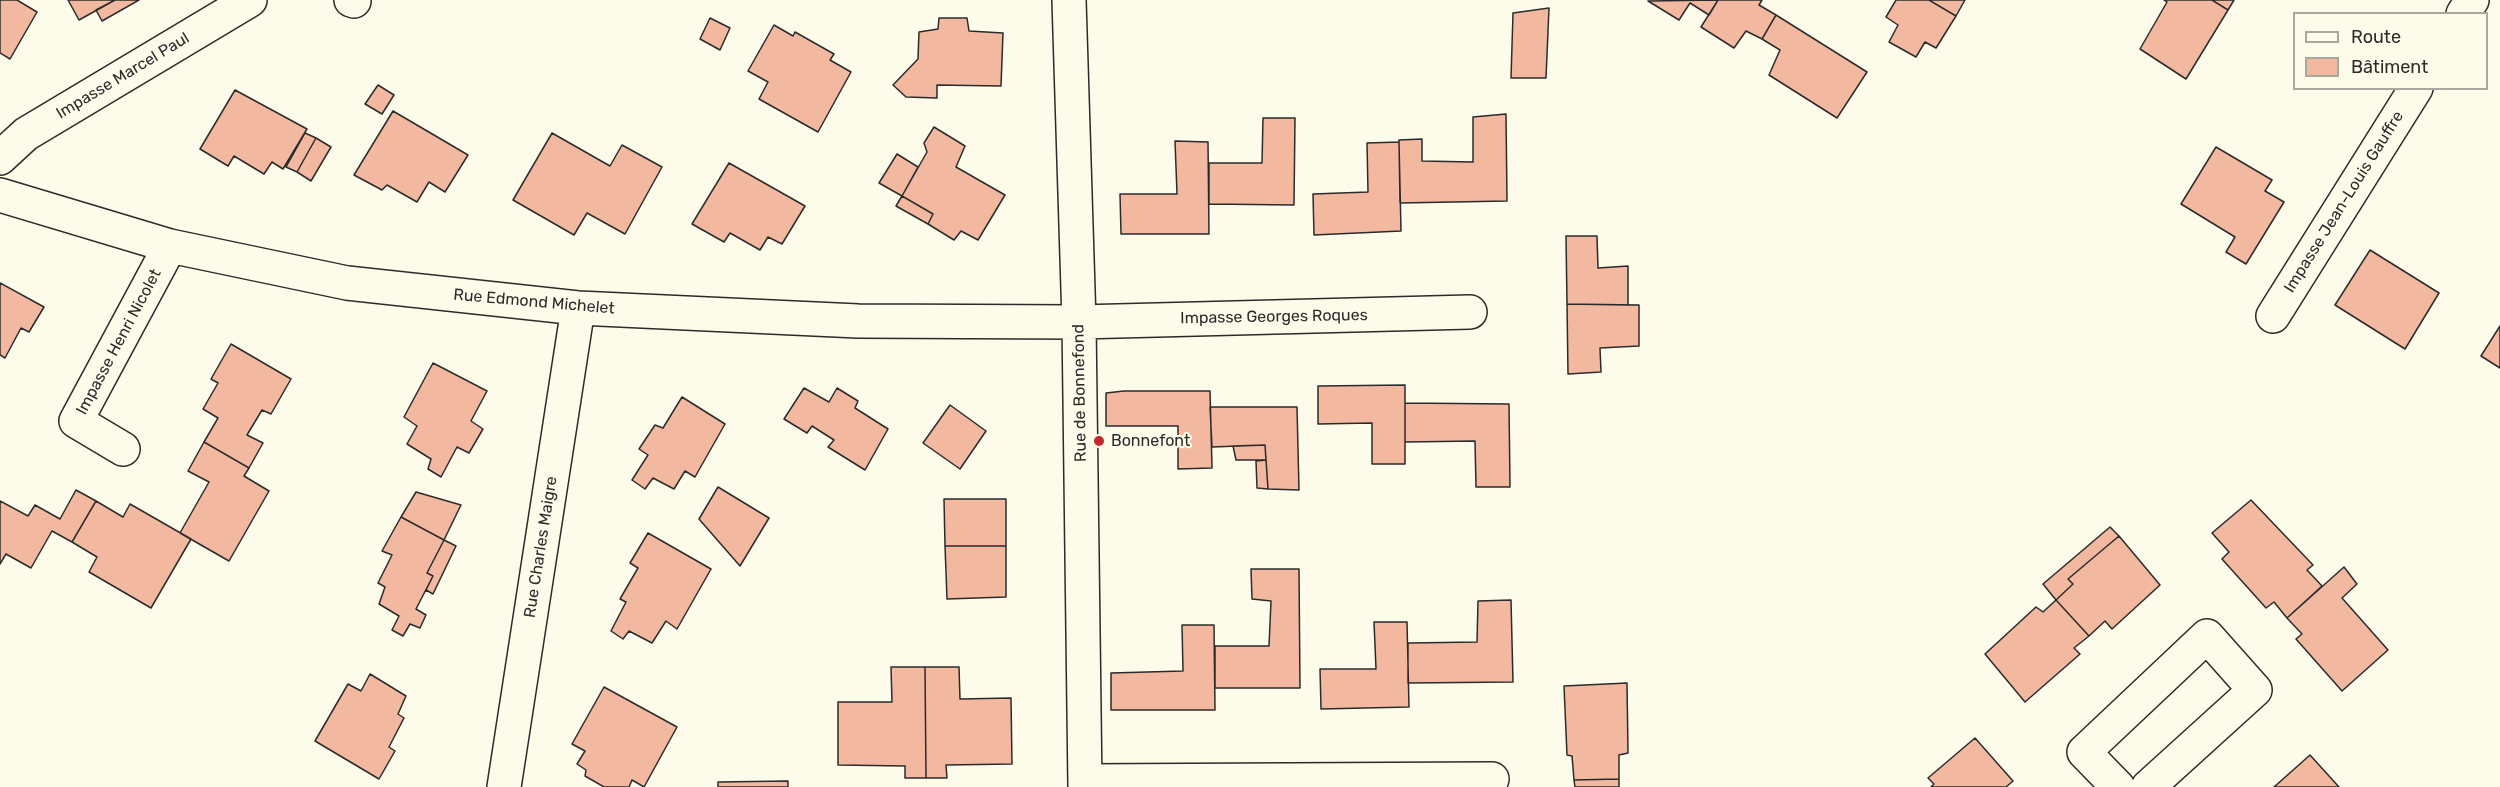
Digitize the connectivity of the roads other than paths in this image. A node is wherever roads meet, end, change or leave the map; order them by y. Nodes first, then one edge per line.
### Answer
1 (250, 0) edge
2 (1069, 0) edge
3 (2415, 90) edge
4 (0, 158) edge
5 (0, 195) edge
6 (170, 246) junction
7 (578, 308) junction
8 (1470, 312) dead end
9 (2273, 316) dead end
10 (1079, 322) junction
11 (123, 449) dead end
12 (1492, 779) dead end
13 (1085, 784) edge
14 (504, 787) edge
15 (2118, 787) edge
16 (2148, 787) edge

1 - 4 street, Impasse Marcel Paul
2 - 10 street, Rue de Bonnefond
3 - 9 street, Impasse Jean-Louis Gauffre
5 - 6 street, Rue Edmond Michelet
6 - 7 street, Rue Edmond Michelet
6 - 11 street, Impasse Henri Nicolet
7 - 10 street, Rue Edmond Michelet
7 - 14 street, Rue Charles Maigre
8 - 10 street, Impasse Georges Roques
10 - 13 street, Rue de Bonnefond
12 - 13 street
15 - 16 street

